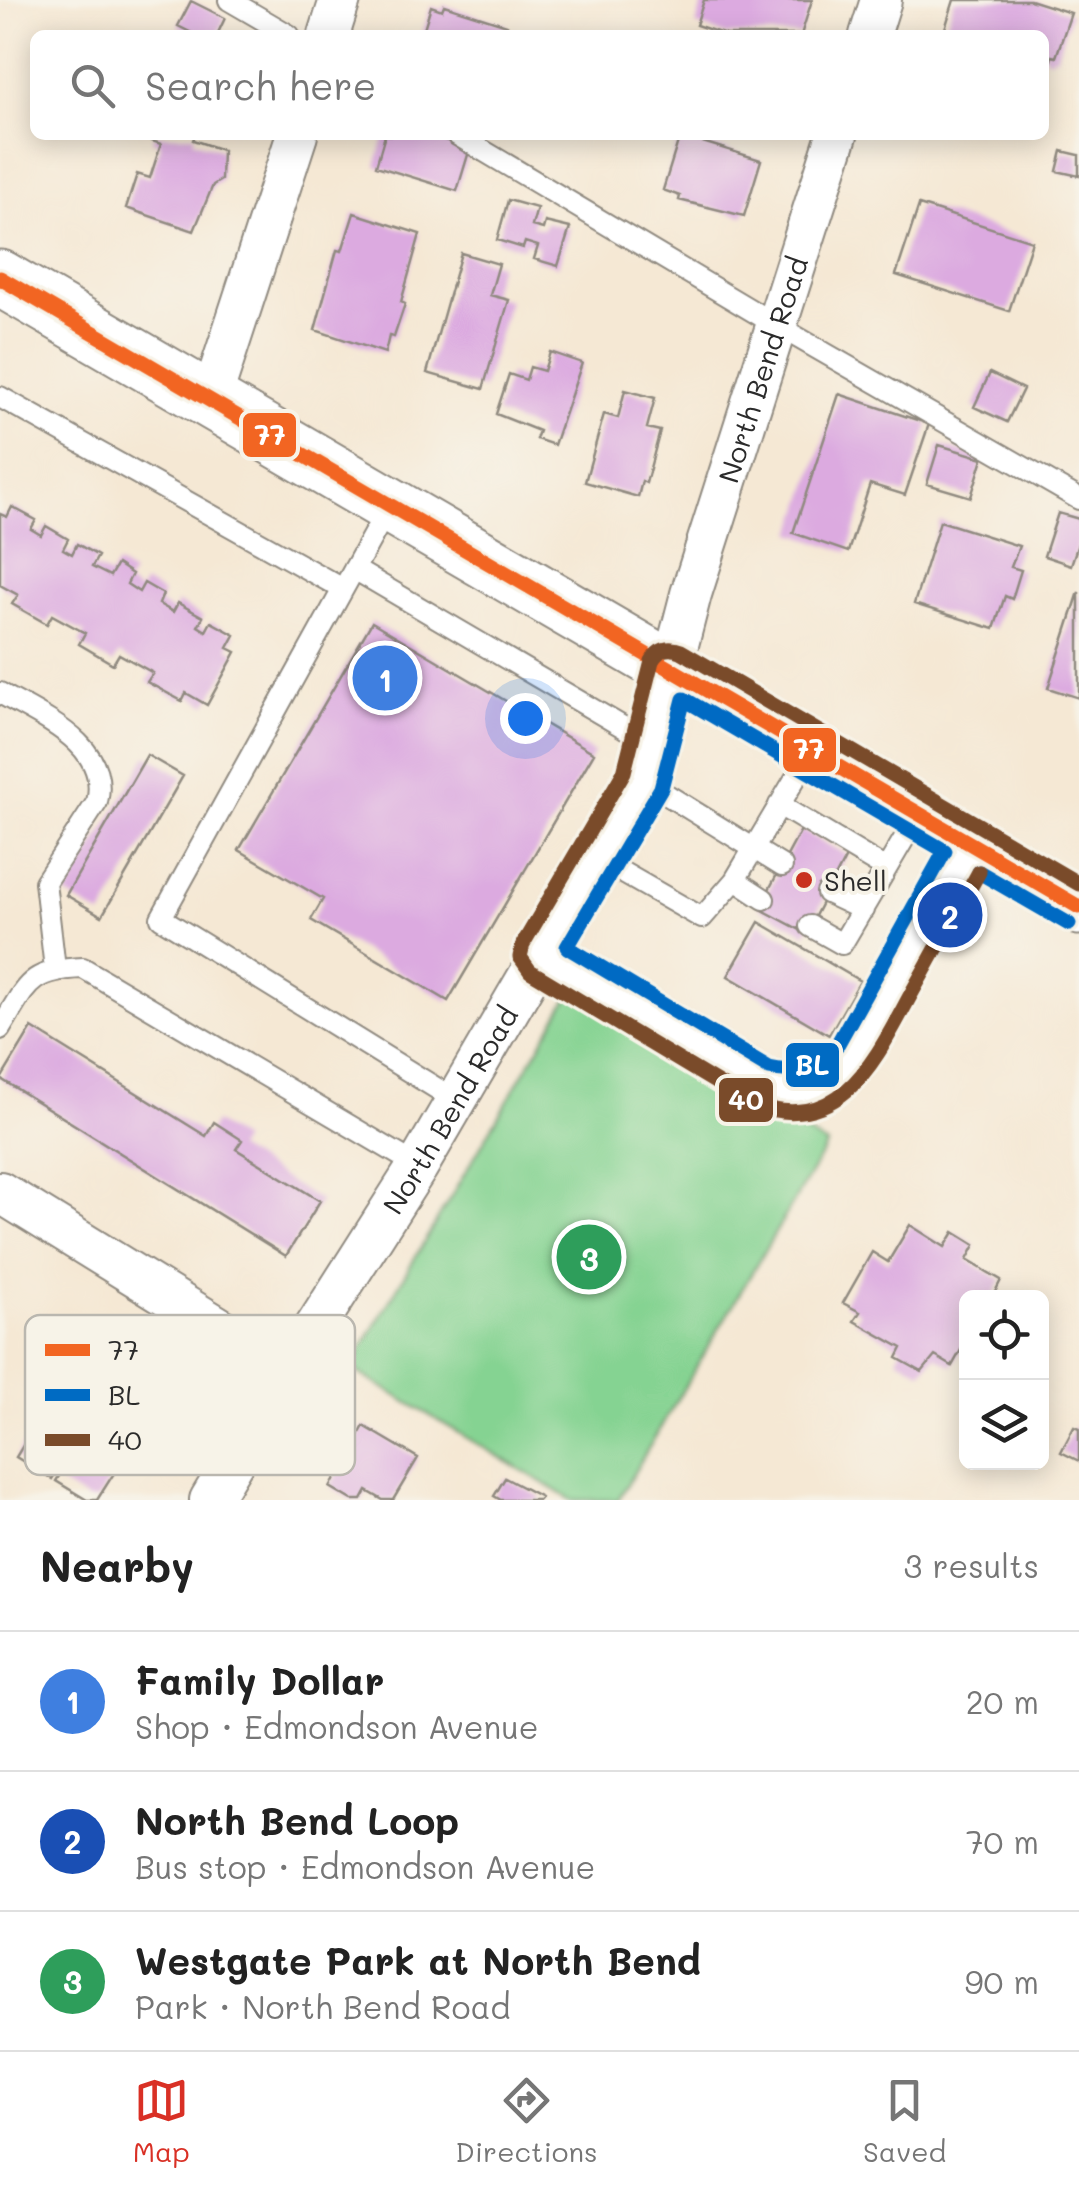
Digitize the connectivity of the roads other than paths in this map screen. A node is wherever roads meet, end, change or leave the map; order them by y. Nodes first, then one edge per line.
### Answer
1 (228, 0) edge
2 (340, 0) edge
3 (881, 0) edge
4 (280, 30) edge
5 (331, 30) edge
6 (872, 30) edge
7 (294, 140) edge
8 (466, 140) edge
9 (836, 140) edge
10 (0, 278) edge
11 (776, 326) junction
12 (0, 397) edge
13 (210, 402) junction
14 (1079, 500) edge
15 (389, 506) junction
16 (354, 569) junction
17 (343, 589) junction
18 (671, 668) junction
19 (0, 693) edge
20 (812, 751) junction
21 (647, 762) junction
22 (779, 805) junction
23 (918, 813) junction
24 (971, 844) junction
25 (754, 848) junction
26 (597, 858) junction
27 (782, 866) dead end
28 (886, 870) junction
29 (735, 880) junction
30 (827, 893) dead end
31 (764, 899) dead end
32 (1079, 908) edge
33 (862, 910) junction
34 (810, 926) dead end
35 (540, 954) junction
36 (54, 969) junction
37 (0, 1029) edge
38 (457, 1101) junction
39 (418, 1166) junction
40 (0, 1192) edge
41 (199, 1315) edge
42 (323, 1315) edge
43 (225, 1475) edge
44 (210, 1500) edge

1 - 4 lane
2 - 5 street
3 - 6 street
7 - 13 street
8 - 11 lane
9 - 11 street, North Bend Road
10 - 13 main road
11 - 14 lane
11 - 18 street, North Bend Road
12 - 17 lane
13 - 15 main road
15 - 16 lane
15 - 18 main road
16 - 17 lane
16 - 21 lane
17 - 38 lane
18 - 20 main road
18 - 21 street, North Bend Road
19 - 36 lane
20 - 22 lane
20 - 23 main road
21 - 25 lane
21 - 26 street, North Bend Road
22 - 25 lane
22 - 28 lane
23 - 24 main road
23 - 28 lane
24 - 32 main road
24 - 35 lane
25 - 27 lane
25 - 29 lane
26 - 29 lane
26 - 35 street, North Bend Road
28 - 33 lane
29 - 31 lane
30 - 33 lane
33 - 34 lane
35 - 38 street, North Bend Road
36 - 37 lane
36 - 39 lane
38 - 39 street, North Bend Road
39 - 42 street, North Bend Road
40 - 41 street
43 - 44 street, North Bend Road

